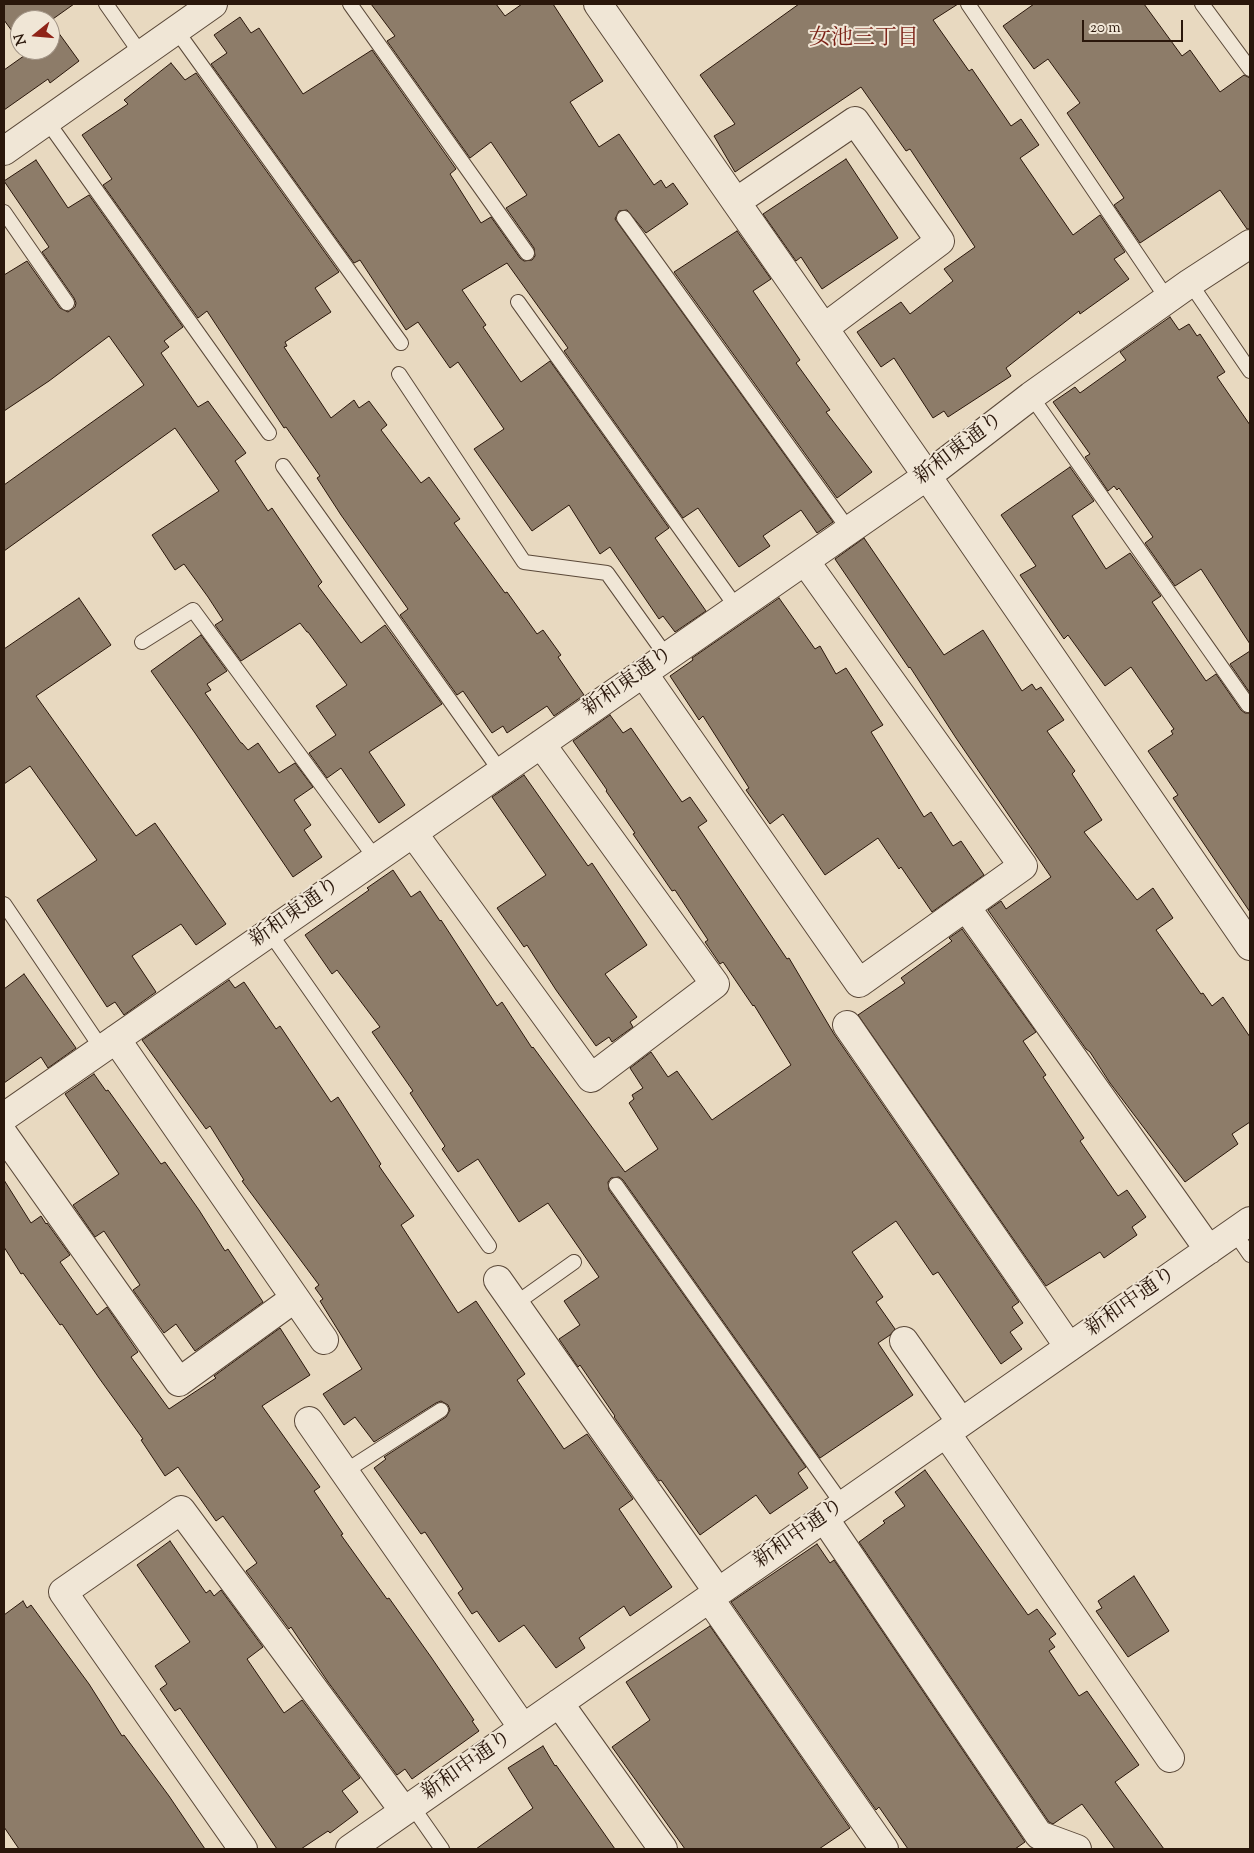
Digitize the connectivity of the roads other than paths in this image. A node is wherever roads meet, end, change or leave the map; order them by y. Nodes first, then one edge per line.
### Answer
1 (106, 4) edge
2 (213, 4) edge
3 (350, 4) edge
4 (598, 4) edge
5 (968, 4) edge
6 (1202, 4) edge
7 (176, 30) junction
8 (141, 54) junction
9 (1250, 70) edge
10 (47, 121) junction
11 (4, 151) edge
12 (736, 202) junction
13 (4, 212) edge
14 (624, 218) dead end
15 (1250, 244) edge
16 (527, 253) dead end
17 (1190, 283) junction
18 (1168, 300) junction
19 (518, 302) dead end
20 (67, 303) dead end
21 (824, 328) junction
22 (401, 343) dead end
23 (1250, 371) edge
24 (399, 374) dead end
25 (1032, 396) junction
26 (269, 433) dead end
27 (283, 466) dead end
28 (927, 476) junction
29 (849, 530) junction
30 (805, 561) junction
31 (737, 608) junction
32 (142, 642) dead end
33 (666, 657) junction
34 (643, 673) junction
35 (1248, 705) dead end
36 (540, 744) junction
37 (501, 772) junction
38 (413, 833) junction
39 (376, 859) junction
40 (4, 904) edge
41 (966, 907) junction
42 (270, 933) junction
43 (1250, 946) edge
44 (847, 1024) dead end
45 (109, 1044) junction
46 (4, 1117) edge
47 (4, 1135) edge
48 (616, 1185) dead end
49 (1242, 1227) edge
50 (489, 1246) dead end
51 (1209, 1250) junction
52 (1250, 1255) edge
53 (574, 1262) dead end
54 (498, 1280) dead end
55 (295, 1298) junction
56 (515, 1304) junction
57 (324, 1340) dead end
58 (904, 1341) dead end
59 (1069, 1347) junction
60 (441, 1410) dead end
61 (309, 1421) dead end
62 (954, 1428) junction
63 (344, 1472) junction
64 (834, 1512) junction
65 (714, 1595) junction
66 (559, 1703) junction
67 (524, 1728) junction
68 (1170, 1758) dead end
69 (408, 1808) junction
70 (243, 1849) edge
71 (350, 1849) edge
72 (442, 1849) edge
73 (663, 1849) edge
74 (884, 1849) edge
75 (1077, 1849) edge

1 - 8 lane
2 - 7 street
3 - 16 lane
4 - 12 street
5 - 18 lane
6 - 9 lane
7 - 8 street
7 - 22 lane
8 - 10 street
10 - 11 street
10 - 26 lane
12 - 21 street
12 - 21 street
13 - 20 lane
14 - 29 lane
15 - 17 street, 新和東通り
17 - 18 street, 新和東通り
17 - 23 lane
18 - 25 street, 新和東通り
19 - 31 lane
21 - 28 street
24 - 33 lane
25 - 28 street, 新和東通り
25 - 35 lane
27 - 37 lane
28 - 29 street, 新和東通り
28 - 43 street
29 - 30 street, 新和東通り
30 - 31 street, 新和東通り
30 - 41 street
31 - 33 street, 新和東通り
32 - 39 lane
33 - 34 street, 新和東通り
34 - 36 street, 新和東通り
34 - 41 street
36 - 37 street, 新和東通り
36 - 38 street
37 - 38 street, 新和東通り
38 - 39 street, 新和東通り
39 - 42 street, 新和東通り
40 - 45 lane
41 - 51 street
42 - 45 street, 新和東通り
42 - 50 lane
44 - 59 street
45 - 46 street, 新和東通り
45 - 55 street
47 - 55 street
48 - 64 lane
49 - 51 street, 新和中通り
49 - 52 lane
51 - 59 street, 新和中通り
53 - 56 lane
54 - 56 street
55 - 57 street
56 - 65 street
58 - 62 street
59 - 62 street, 新和中通り
60 - 63 lane
61 - 63 street
62 - 64 street, 新和中通り
62 - 68 street
63 - 67 street
64 - 65 street, 新和中通り
64 - 75 street
65 - 66 street, 新和中通り
65 - 74 street
66 - 67 street, 新和中通り
66 - 73 street
67 - 69 street, 新和中通り
69 - 70 street
69 - 71 street, 新和中通り
69 - 72 lane

